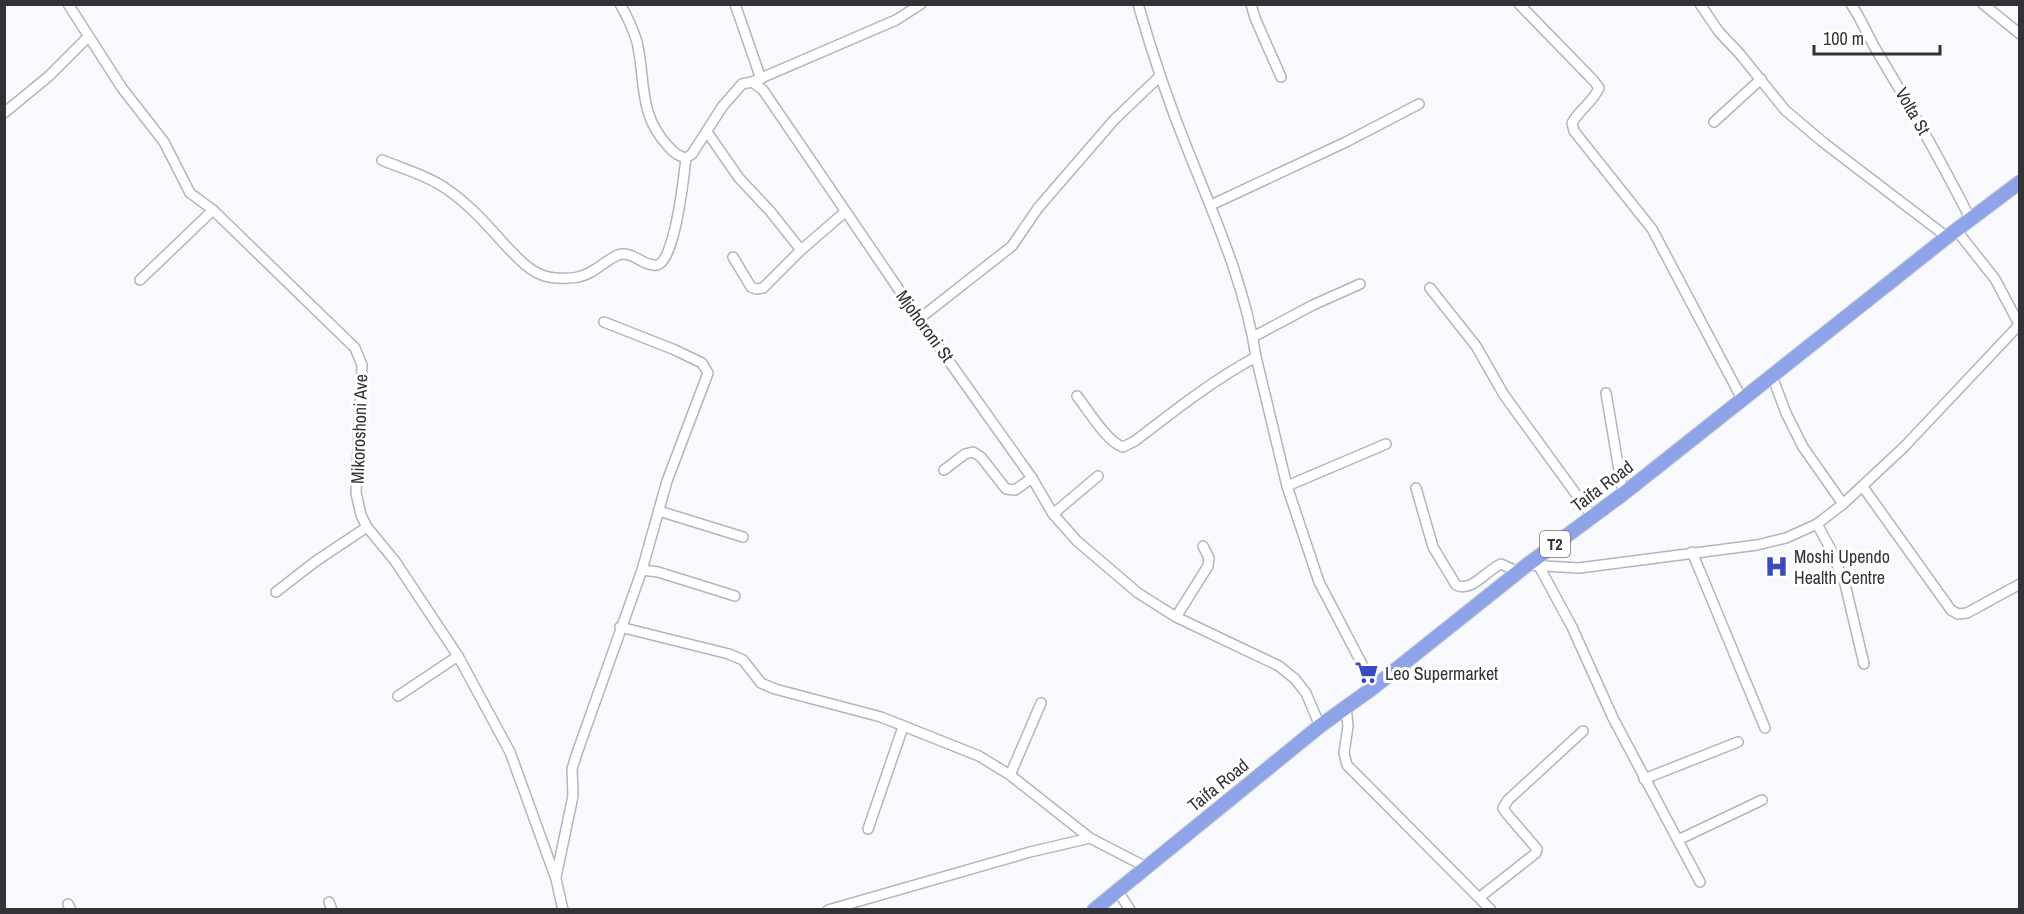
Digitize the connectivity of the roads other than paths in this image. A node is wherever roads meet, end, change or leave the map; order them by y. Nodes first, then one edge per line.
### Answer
1 (68, 4) edge
2 (620, 4) edge
3 (735, 4) edge
4 (921, 4) edge
5 (1138, 4) edge
6 (1251, 4) edge
7 (1519, 4) edge
8 (1701, 4) edge
9 (1851, 4) edge
10 (1983, 4) edge
11 (2019, 33) edge
12 (88, 37) junction
13 (1160, 76) junction
14 (1281, 77) dead end
15 (1761, 79) junction
16 (757, 80) junction
17 (1419, 104) dead end
18 (4, 113) edge
19 (1714, 122) dead end
20 (706, 132) junction
21 (687, 158) junction
22 (382, 160) dead end
23 (2019, 182) edge
24 (1211, 205) junction
25 (213, 210) junction
26 (845, 212) junction
27 (1971, 220) junction
28 (1952, 234) junction
29 (801, 250) junction
30 (733, 257) dead end
31 (140, 280) dead end
32 (1360, 284) dead end
33 (1430, 288) dead end
34 (919, 319) junction
35 (604, 322) dead end
36 (2019, 324) edge
37 (1253, 337) junction
38 (1256, 357) junction
39 (1772, 376) junction
40 (1606, 393) dead end
41 (1077, 396) dead end
42 (1742, 399) junction
43 (1386, 444) dead end
44 (944, 470) dead end
45 (1098, 476) dead end
46 (1032, 478) junction
47 (1287, 486) junction
48 (1863, 487) junction
49 (1416, 488) dead end
50 (1623, 494) junction
51 (1843, 504) junction
52 (659, 511) junction
53 (1053, 514) junction
54 (1592, 516) junction
55 (1817, 524) junction
56 (367, 527) junction
57 (743, 537) dead end
58 (1203, 546) dead end
59 (1692, 552) junction
60 (1529, 568) junction
61 (642, 570) junction
62 (2019, 584) edge
63 (276, 592) dead end
64 (735, 596) dead end
65 (1176, 617) junction
66 (620, 627) junction
67 (458, 656) junction
68 (1864, 664) dead end
69 (1374, 687) junction
70 (398, 696) dead end
71 (1041, 703) dead end
72 (1346, 707) junction
73 (1320, 726) junction
74 (903, 727) junction
75 (1765, 728) dead end
76 (1583, 731) dead end
77 (1738, 742) dead end
78 (1010, 775) junction
79 (1644, 779) junction
80 (1762, 800) dead end
81 (868, 829) dead end
82 (1090, 838) junction
83 (1678, 840) junction
84 (1146, 867) junction
85 (556, 879) junction
86 (1700, 882) dead end
87 (1118, 891) junction
88 (1480, 897) junction
89 (563, 909) edge
90 (828, 909) edge
91 (1094, 909) edge
92 (1130, 909) edge
93 (1491, 909) edge

1 - 12 street, Mikoroshoni Ave
2 - 21 street
3 - 16 street
4 - 16 street
5 - 13 street
6 - 14 street
7 - 42 street
8 - 15 street
9 - 27 street, Volta St
10 - 11 street
12 - 18 street
12 - 25 street, Mikoroshoni Ave
13 - 24 street
13 - 34 street
15 - 19 street
15 - 28 street
16 - 20 street
16 - 26 street, Mjohoroni St
17 - 24 street
20 - 21 street
20 - 29 street
21 - 22 street
23 - 27 highway, Taifa Road / T2
24 - 37 street
25 - 31 street
25 - 56 street, Mikoroshoni Ave
26 - 29 street
26 - 34 street, Mjohoroni St
27 - 28 highway, Taifa Road / T2
28 - 36 street
28 - 39 highway, Taifa Road / T2
29 - 30 street
32 - 37 street
33 - 54 street
34 - 46 street, Mjohoroni St
35 - 52 street
36 - 48 street
37 - 38 street
38 - 41 street
38 - 47 street
39 - 42 highway, Taifa Road / T2
39 - 51 street
40 - 50 street
42 - 50 highway, Taifa Road / T2
43 - 47 street
44 - 46 street
45 - 53 street
46 - 53 street, Mjohoroni St
47 - 69 street
48 - 51 street
48 - 62 street
49 - 60 street
50 - 54 highway, Taifa Road / T2
51 - 55 street
52 - 57 street
52 - 61 street
53 - 65 street, Mjohoroni St
54 - 60 highway, Taifa Road / T2
55 - 59 street
55 - 68 street
56 - 63 street
56 - 67 street, Mikoroshoni Ave
58 - 65 street
59 - 60 street
59 - 75 street
60 - 69 highway, Taifa Road / T2
60 - 79 street
61 - 64 street
61 - 66 street
65 - 73 street, Mjohoroni St
66 - 74 street
66 - 85 street
67 - 70 street
67 - 85 street, Mikoroshoni Ave
69 - 72 highway, Taifa Road / T2
71 - 78 street
72 - 73 highway, Taifa Road / T2
72 - 88 street
73 - 84 highway, Taifa Road / T2
74 - 78 street
74 - 81 street
76 - 88 street
77 - 79 street
78 - 82 street
79 - 83 street
80 - 83 street
82 - 84 street
82 - 90 street
83 - 86 street
84 - 87 highway, Taifa Road / T2
85 - 89 street, Mikoroshoni Ave
87 - 91 highway, Taifa Road / T2
87 - 92 street
88 - 93 street

